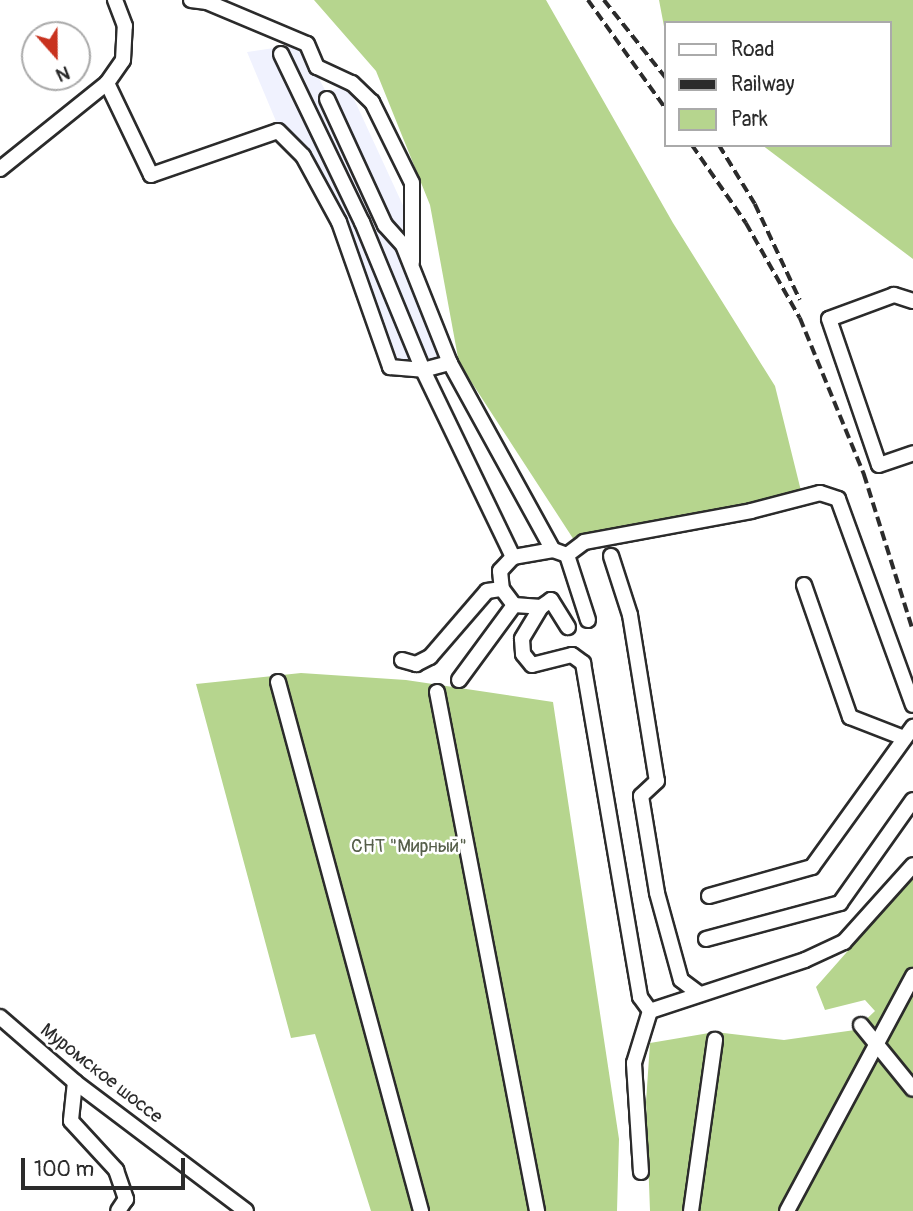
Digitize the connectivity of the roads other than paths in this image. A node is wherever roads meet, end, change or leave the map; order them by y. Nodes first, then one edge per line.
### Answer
1 (115, 0) edge
2 (191, 0) edge
3 (281, 54) dead end
4 (107, 83) junction
5 (327, 99) dead end
6 (0, 169) edge
7 (412, 267) junction
8 (913, 301) edge
9 (450, 363) junction
10 (423, 370) junction
11 (913, 453) edge
12 (560, 552) junction
13 (611, 556) dead end
14 (513, 557) junction
15 (500, 571) junction
16 (804, 585) dead end
17 (502, 589) junction
18 (487, 591) junction
19 (514, 605) junction
20 (541, 607) junction
21 (588, 620) dead end
22 (568, 627) dead end
23 (402, 660) dead end
24 (459, 680) dead end
25 (278, 682) dead end
26 (437, 692) dead end
27 (913, 705) edge
28 (908, 732) edge
29 (913, 800) edge
30 (913, 865) edge
31 (709, 896) dead end
32 (706, 939) dead end
33 (913, 976) edge
34 (698, 993) junction
35 (650, 1011) junction
36 (0, 1017) edge
37 (861, 1025) dead end
38 (715, 1040) dead end
39 (875, 1042) junction
40 (75, 1082) junction
41 (913, 1089) edge
42 (641, 1172) dead end
43 (118, 1211) edge
44 (246, 1211) edge
45 (421, 1211) edge
46 (537, 1211) edge
47 (691, 1211) edge
48 (787, 1211) edge

1 - 4 street
2 - 7 street
3 - 10 street
4 - 6 street
4 - 10 street
5 - 7 street
7 - 9 street
8 - 11 street
9 - 10 street
9 - 12 street
10 - 14 street
12 - 14 street
12 - 21 street
12 - 27 street
13 - 34 street
14 - 15 street
15 - 17 street
15 - 18 street
16 - 28 street
17 - 18 street
17 - 19 street
18 - 23 street
19 - 20 street
19 - 24 street
20 - 22 street
20 - 35 street
25 - 45 street
26 - 46 street
28 - 31 street
29 - 32 street
30 - 34 street
33 - 39 street
34 - 35 street
35 - 42 street
36 - 40 street, Муромское шоссе
37 - 39 street
38 - 47 street
39 - 41 street
39 - 48 street
40 - 43 street
40 - 44 street, Муромское шоссе

